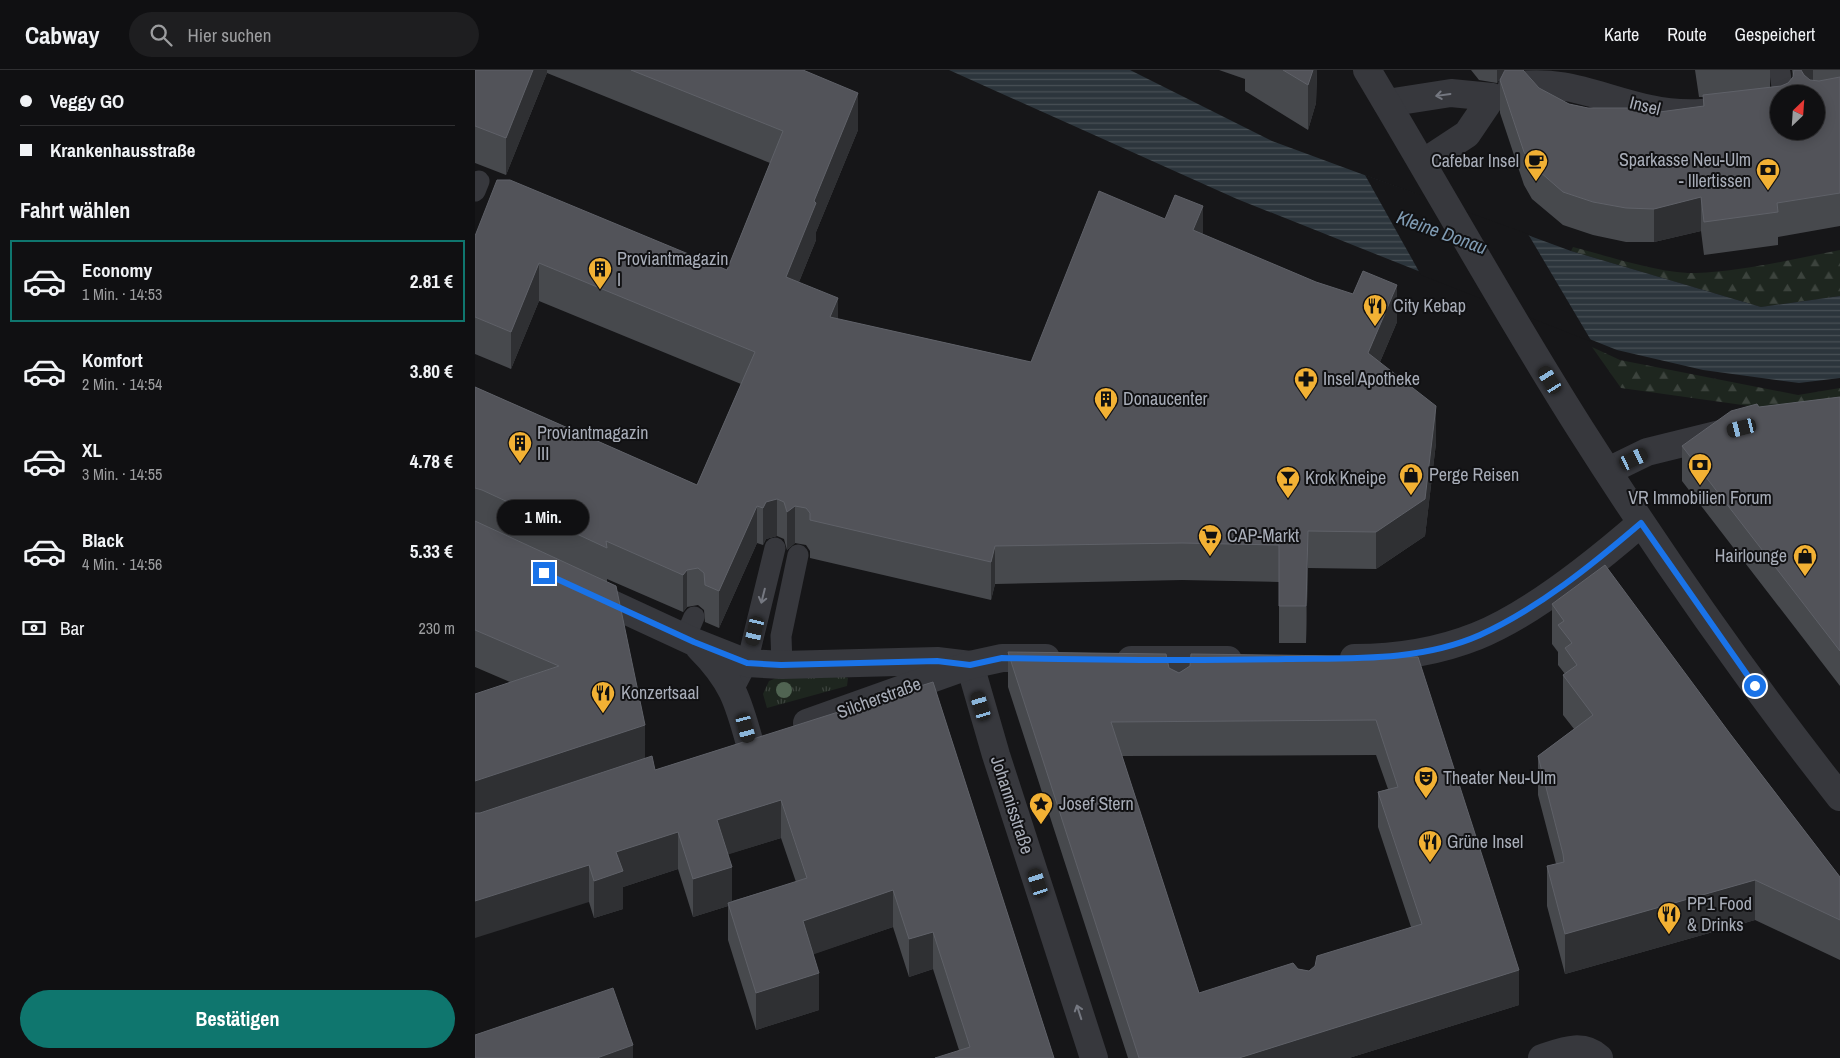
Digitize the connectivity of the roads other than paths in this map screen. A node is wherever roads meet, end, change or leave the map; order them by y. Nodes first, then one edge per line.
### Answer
1 (1367, 70) edge
2 (1512, 86) edge
3 (1387, 103) junction
4 (1770, 105) edge
5 (1423, 163) junction
6 (1752, 426) edge
7 (1608, 471) junction
8 (1641, 523) junction
9 (775, 548) dead end
10 (798, 555) dead end
11 (561, 581) edge
12 (691, 633) junction
13 (1071, 659) edge
14 (1109, 659) edge
15 (1334, 659) edge
16 (1255, 660) edge
17 (747, 663) junction
18 (781, 665) junction
19 (970, 665) junction
20 (733, 690) junction
21 (1840, 797) edge
22 (1094, 1058) edge
23 (1542, 1058) edge
24 (1599, 1058) edge

1 - 3 street
2 - 4 street, Insel
3 - 5 street
5 -> 3 street
5 - 7 street
6 - 7 street
7 - 8 street
8 - 15 street
8 - 21 street
9 -> 17 lane
10 - 18 lane
11 - 12 street
12 - 17 street
12 - 20 street
13 - 19 street
14 - 16 street
17 - 18 street
17 - 20 lane
18 - 19 street
19 - 20 street, Silcherstraße
22 -> 19 street, Johannisstraße
23 - 24 street

